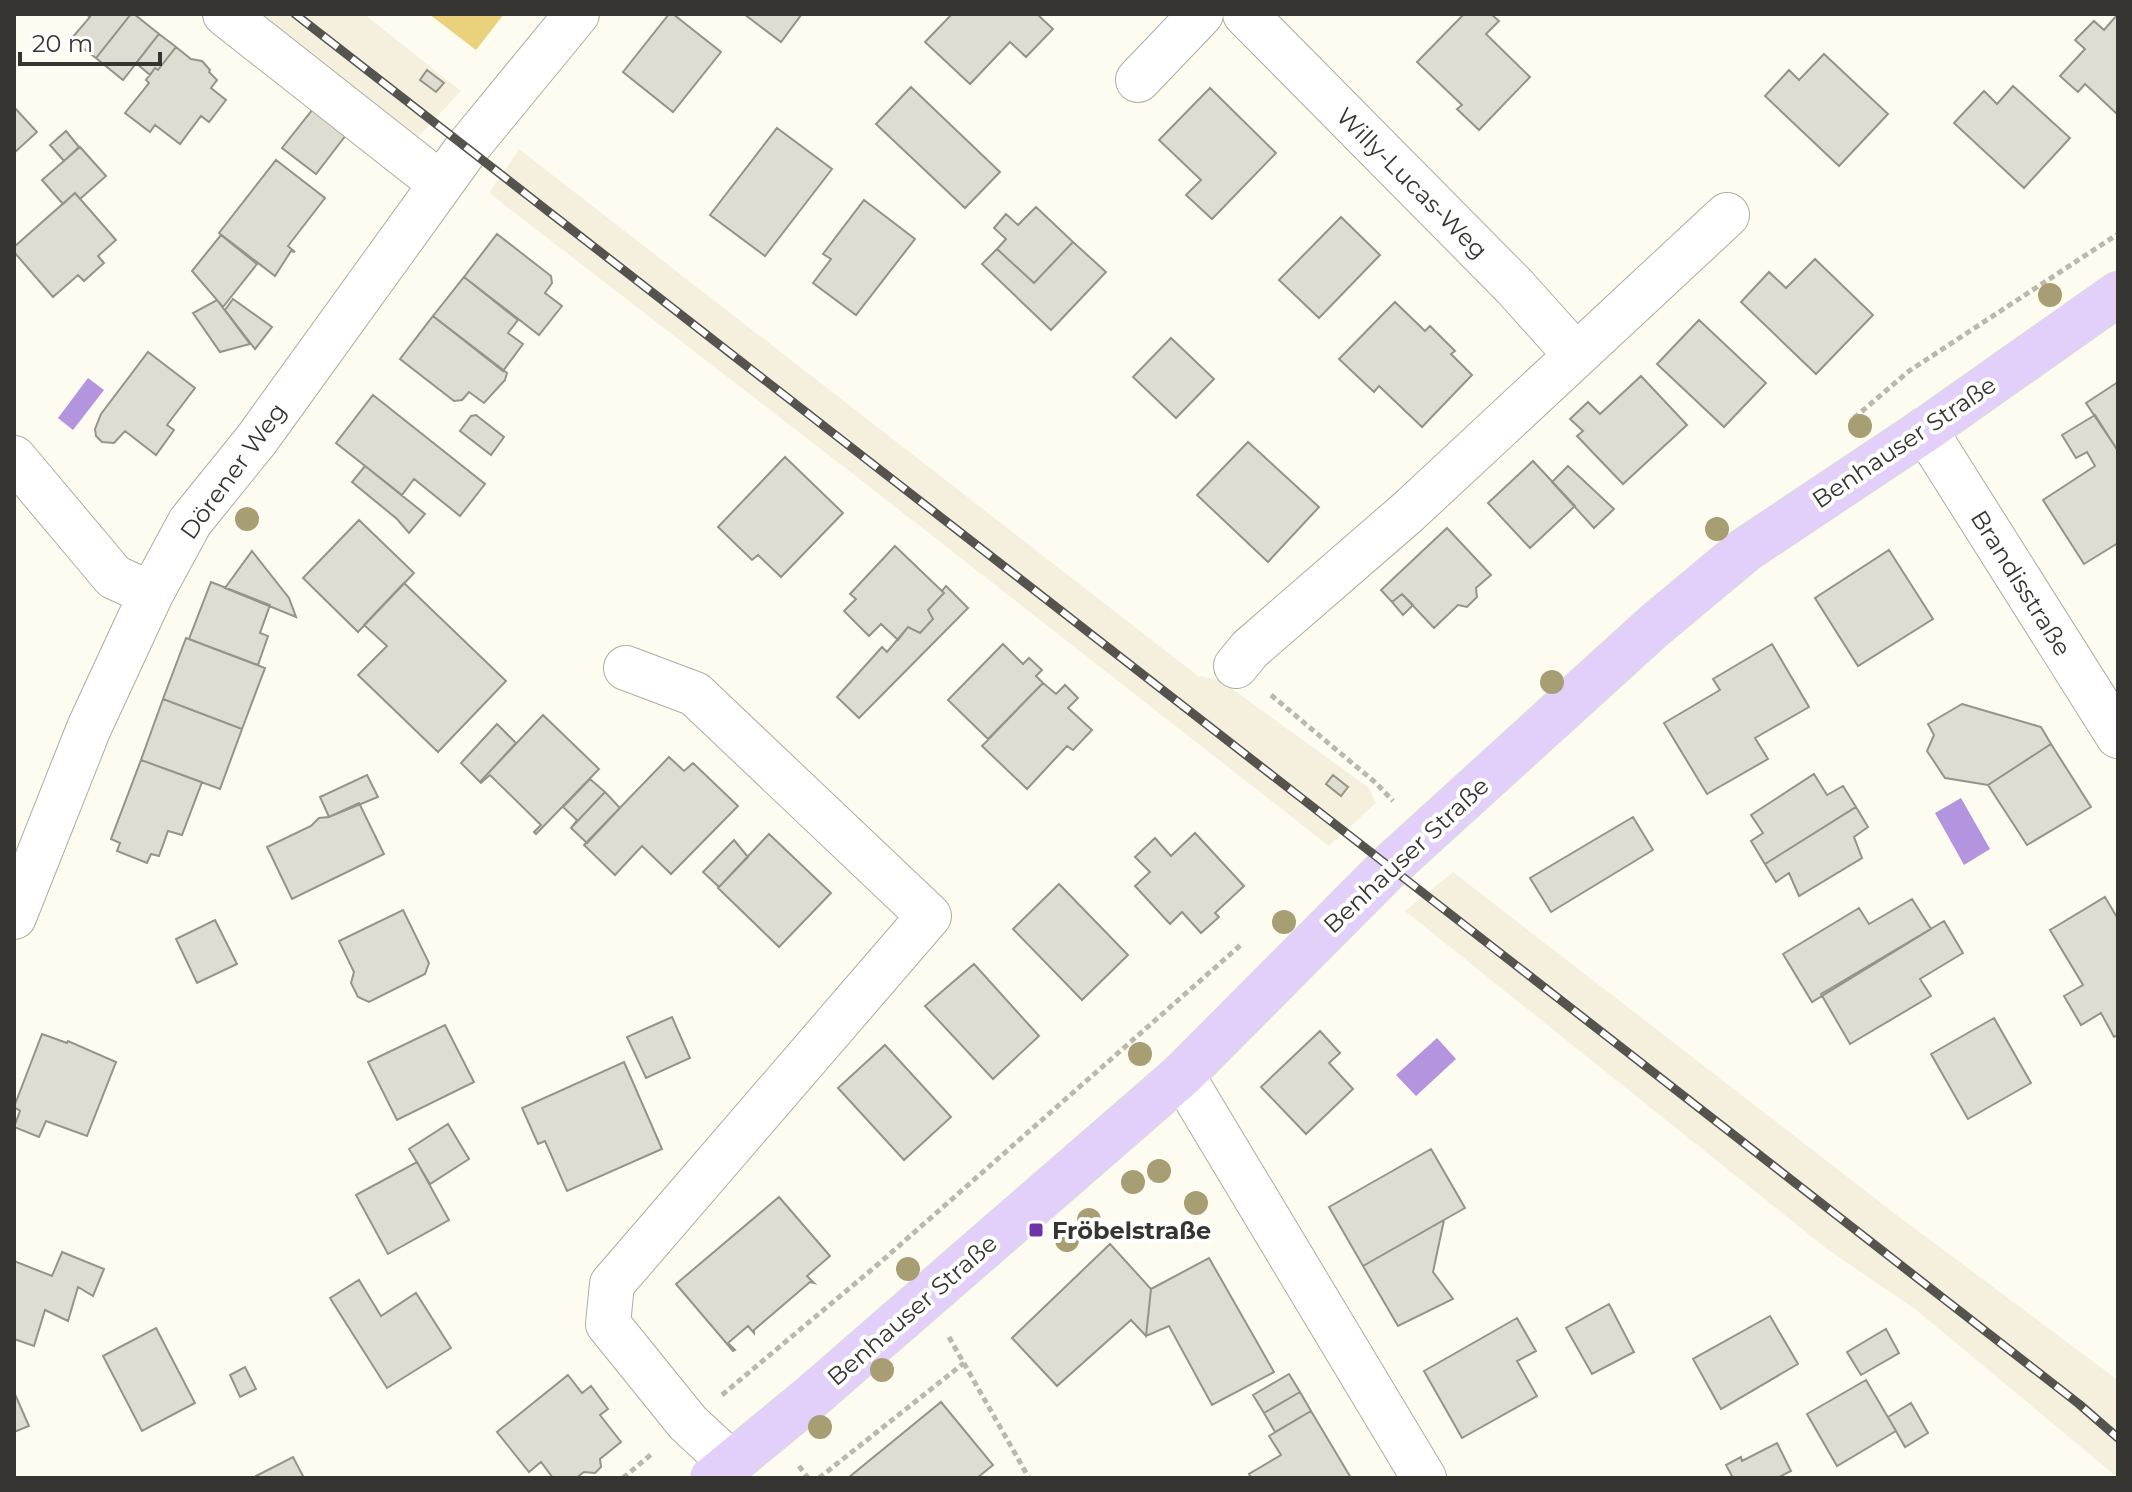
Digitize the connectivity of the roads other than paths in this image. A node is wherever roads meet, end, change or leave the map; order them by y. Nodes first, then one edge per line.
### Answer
1 (225, 14) edge
2 (577, 14) edge
3 (1201, 14) edge
4 (1245, 14) edge
5 (1138, 80) dead end
6 (441, 184) junction
7 (1727, 215) dead end
8 (2118, 294) edge
9 (1576, 355) junction
10 (1925, 430) junction
11 (14, 458) edge
12 (151, 594) junction
13 (1236, 666) road end
14 (626, 668) dead end
15 (2118, 736) edge
16 (14, 917) edge
17 (1182, 1075) junction
18 (722, 1471) edge
19 (1424, 1478) edge

1 - 6 street
2 - 6 street, Dörener Weg
3 - 5 street
4 - 9 street, Willy-Lucas-Weg
6 - 12 street, Dörener Weg
7 - 9 street
8 - 10 main road, Benhauser Straße
9 - 13 street
10 - 15 street, Brandisstraße
10 - 17 main road, Benhauser Straße
11 - 12 street
12 - 16 street, Dörener Weg
14 - 18 street, Benhauser Straße
17 - 18 main road, Benhauser Straße
17 - 19 street

